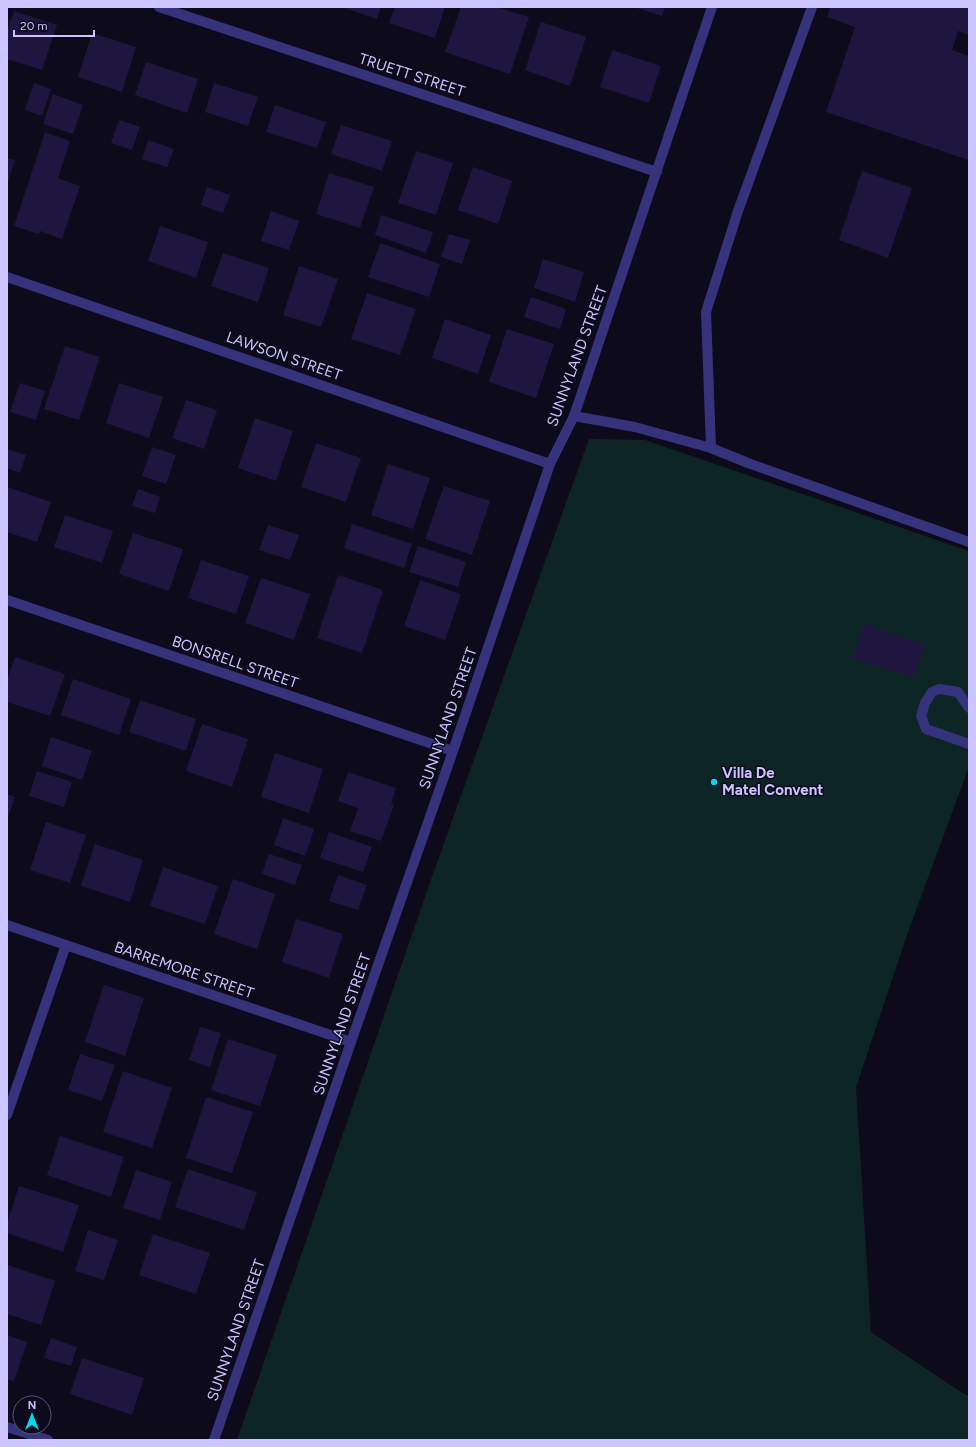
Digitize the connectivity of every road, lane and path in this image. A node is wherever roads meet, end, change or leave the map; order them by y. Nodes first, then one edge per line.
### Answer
1 (159, 7) edge
2 (712, 7) edge
3 (812, 7) edge
4 (657, 172) junction
5 (7, 277) edge
6 (574, 416) junction
7 (711, 448) junction
8 (550, 464) junction
9 (969, 542) edge
10 (7, 600) edge
11 (969, 708) edge
12 (969, 744) edge
13 (453, 751) junction
14 (7, 925) edge
15 (66, 945) junction
16 (351, 1042) junction
17 (7, 1115) edge
18 (7, 1427) edge
19 (48, 1440) edge
20 (214, 1440) edge

1 - 4 street, TRUETT STREET
2 - 4 street, SUNNYLAND STREET
3 - 7 street
4 - 6 street, SUNNYLAND STREET
5 - 8 street, LAWSON STREET
6 - 7 street
6 - 8 street, SUNNYLAND STREET
7 - 9 street
8 - 13 street, SUNNYLAND STREET
10 - 13 street, BONSRELL STREET
11 - 12 street
13 - 16 street, SUNNYLAND STREET
14 - 15 street, BARREMORE STREET
15 - 16 street, BARREMORE STREET
15 - 17 street
16 - 20 street, SUNNYLAND STREET
18 - 19 street

